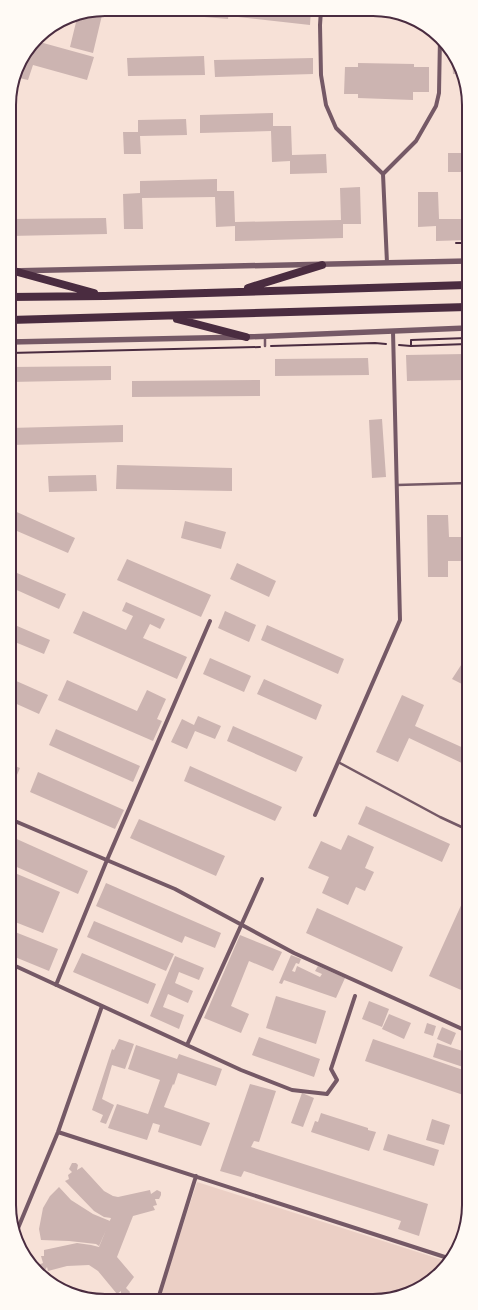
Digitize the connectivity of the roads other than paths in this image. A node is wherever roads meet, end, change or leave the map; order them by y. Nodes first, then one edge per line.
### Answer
1 (321, 16) edge
2 (440, 46) edge
3 (383, 174) junction
4 (462, 261) edge
5 (387, 263) junction
6 (322, 265) junction
7 (16, 271) edge
8 (16, 272) edge
9 (462, 285) edge
10 (238, 291) junction
11 (16, 296) edge
12 (105, 296) junction
13 (462, 307) edge
14 (168, 316) junction
15 (16, 320) edge
16 (30, 320) junction
17 (16, 325) edge
18 (462, 328) edge
19 (393, 331) junction
20 (265, 336) junction
21 (246, 337) junction
22 (16, 342) edge
23 (265, 346) road end
24 (462, 483) edge
25 (397, 485) junction
26 (210, 621) dead end
27 (338, 762) junction
28 (315, 815) dead end
29 (16, 821) edge
30 (462, 827) edge
31 (107, 860) junction
32 (262, 879) dead end
33 (241, 924) junction
34 (16, 967) edge
35 (56, 985) junction
36 (355, 996) dead end
37 (102, 1006) junction
38 (462, 1029) edge
39 (187, 1045) junction
40 (58, 1132) junction
41 (196, 1176) junction
42 (19, 1226) edge
43 (445, 1257) edge
44 (160, 1294) edge

1 - 3 street
2 - 3 street
3 - 5 street
4 - 5 street
5 - 6 street
6 - 7 street
6 - 10 highway
8 - 12 highway
9 - 10 highway
10 - 12 highway
11 - 12 highway
13 - 14 highway
14 - 16 highway
14 - 21 highway
15 - 16 highway
16 - 17 highway
18 - 19 street
19 - 20 street
19 - 25 street
20 - 21 street
20 - 23 lane
21 - 22 street
24 - 25 lane
25 - 27 street
26 - 31 street
27 - 28 street
27 - 30 lane
29 - 31 street
31 - 33 street
31 - 35 street
32 - 33 street
33 - 38 street
33 - 39 street
34 - 35 street
35 - 37 street
36 - 39 street
37 - 39 street
37 - 40 street
40 - 41 street
40 - 42 street
41 - 43 street
41 - 44 street

